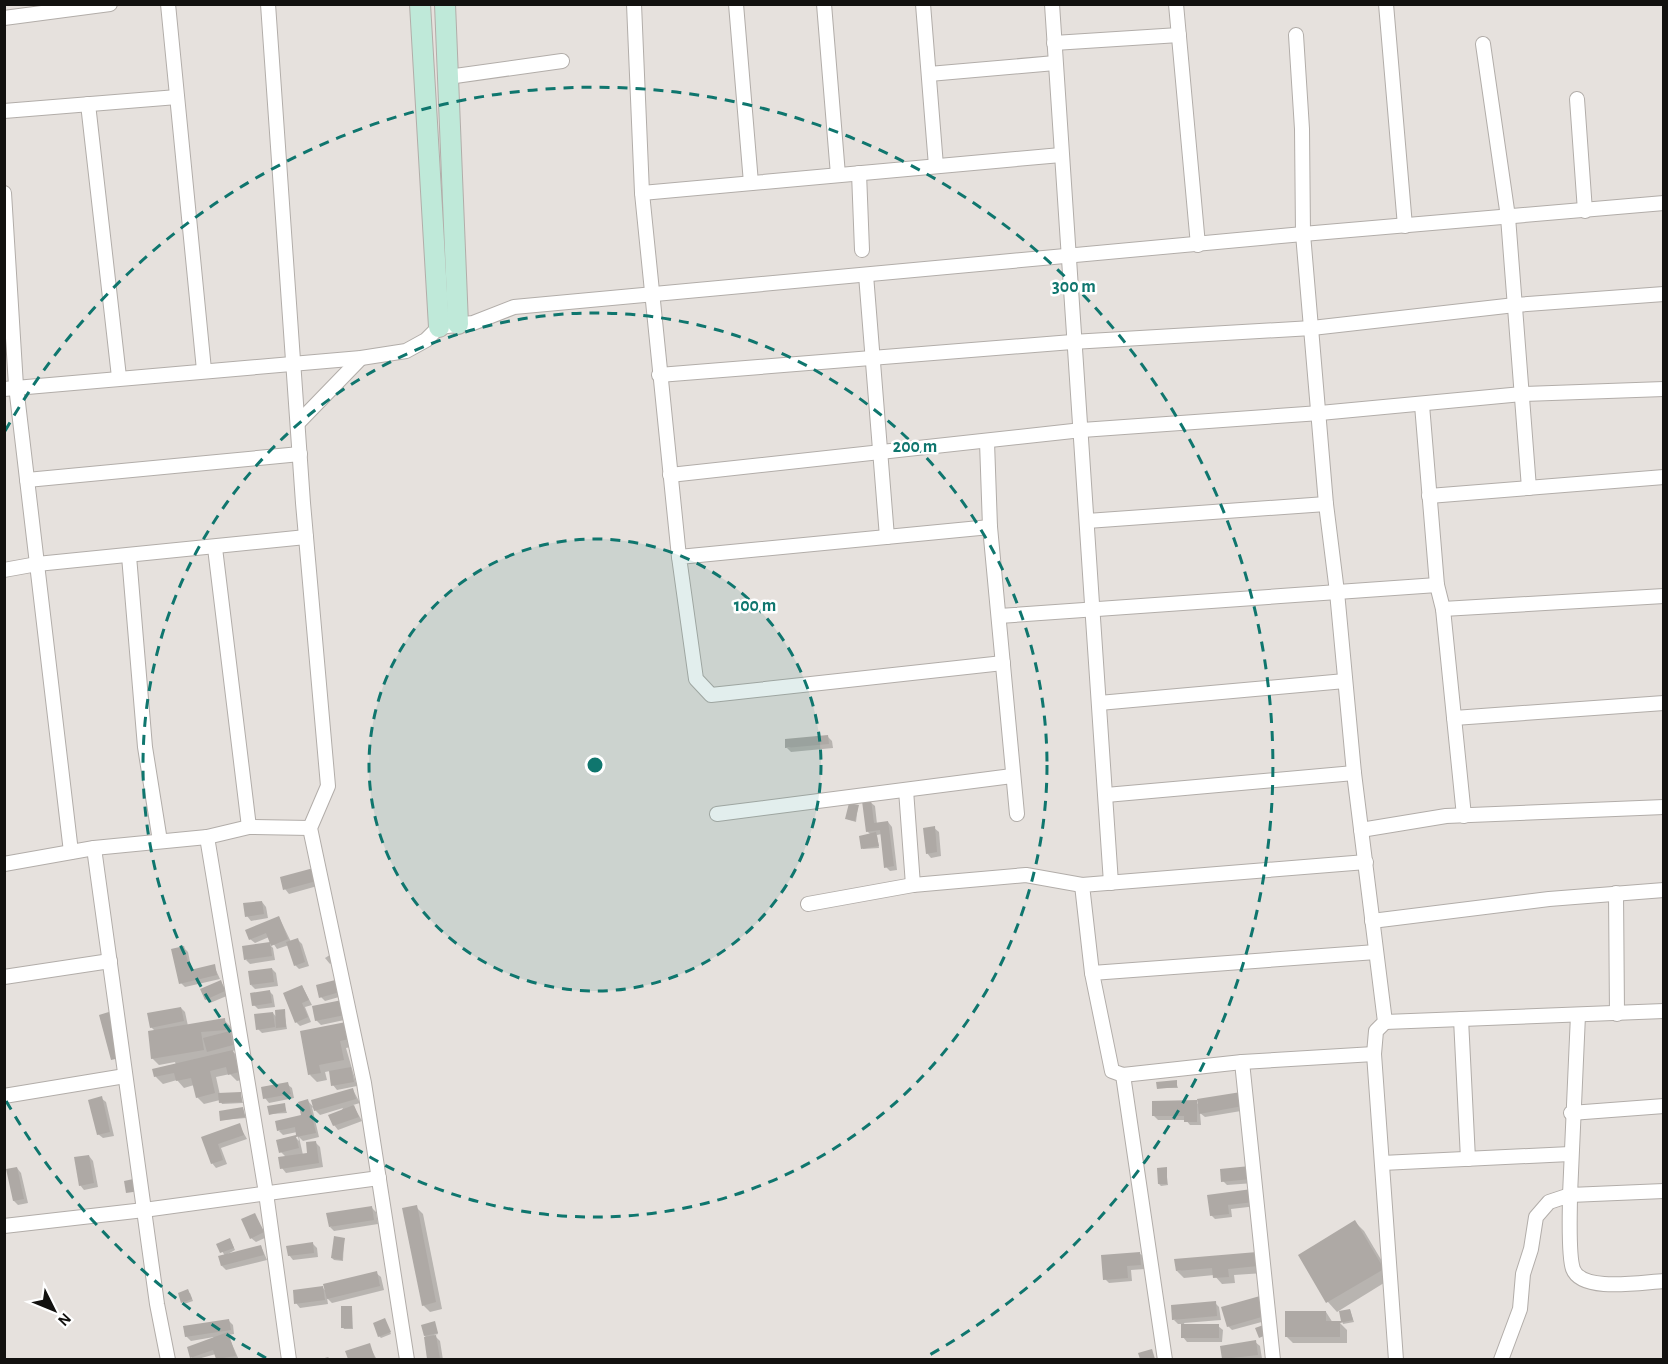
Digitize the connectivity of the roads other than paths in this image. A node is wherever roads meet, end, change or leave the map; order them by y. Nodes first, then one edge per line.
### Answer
1 (110, 4) edge
2 (168, 4) edge
3 (268, 4) edge
4 (420, 4) edge
5 (445, 4) edge
6 (634, 4) edge
7 (736, 4) edge
8 (824, 4) edge
9 (923, 4) edge
10 (1052, 4) edge
11 (1176, 4) edge
12 (1386, 4) edge
13 (4, 18) edge
14 (1179, 35) junction
15 (1296, 35) dead end
16 (1054, 43) junction
17 (1483, 44) dead end
18 (562, 61) dead end
19 (1055, 63) junction
20 (928, 74) junction
21 (448, 77) junction
22 (177, 97) junction
23 (1577, 99) dead end
24 (88, 104) junction
25 (4, 111) edge
26 (1061, 155) junction
27 (936, 166) junction
28 (859, 173) junction
29 (838, 175) junction
30 (751, 183) junction
31 (4, 193) edge
32 (642, 193) junction
33 (1664, 203) edge
34 (1585, 211) junction
35 (1508, 218) junction
36 (1405, 226) junction
37 (1303, 234) junction
38 (1198, 244) junction
39 (862, 250) dead end
40 (1066, 258) junction
41 (866, 275) junction
42 (1664, 294) edge
43 (650, 295) junction
44 (1515, 305) junction
45 (449, 325) junction
46 (1312, 328) junction
47 (1072, 342) junction
48 (362, 358) junction
49 (873, 358) junction
50 (294, 363) junction
51 (204, 370) junction
52 (658, 375) junction
53 (118, 377) junction
54 (10, 387) edge
55 (1664, 389) edge
56 (1522, 394) junction
57 (1422, 405) junction
58 (1320, 413) junction
59 (298, 423) junction
60 (1082, 430) junction
61 (987, 442) junction
62 (879, 452) junction
63 (300, 454) junction
64 (670, 475) junction
65 (1664, 477) edge
66 (27, 480) junction
67 (1529, 488) junction
68 (1430, 496) junction
69 (1326, 504) junction
70 (1087, 521) junction
71 (990, 527) junction
72 (306, 537) junction
73 (887, 537) junction
74 (215, 548) junction
75 (129, 556) junction
76 (679, 557) junction
77 (37, 564) junction
78 (4, 570) edge
79 (1437, 585) junction
80 (1337, 592) junction
81 (1664, 596) edge
82 (1093, 608) junction
83 (1443, 609) junction
84 (999, 615) junction
85 (1003, 663) junction
86 (1345, 681) junction
87 (1099, 703) junction
88 (1664, 703) edge
89 (1454, 718) junction
90 (1354, 773) junction
91 (1012, 776) junction
92 (906, 790) junction
93 (1106, 795) junction
94 (1664, 807) edge
95 (717, 814) dead end
96 (1017, 814) dead end
97 (1464, 816) junction
98 (249, 827) junction
99 (310, 828) junction
100 (1361, 830) junction
101 (207, 837) junction
102 (160, 842) junction
103 (94, 848) junction
104 (70, 852) junction
105 (1366, 862) junction
106 (4, 864) edge
107 (1111, 883) junction
108 (913, 885) junction
109 (1082, 885) junction
110 (1664, 890) edge
111 (1616, 893) junction
112 (808, 904) dead end
113 (1372, 921) junction
114 (1376, 952) junction
115 (110, 961) junction
116 (1092, 973) junction
117 (4, 977) edge
118 (1664, 1011) edge
119 (1617, 1014) junction
120 (1578, 1015) junction
121 (1461, 1019) junction
122 (1385, 1022) junction
123 (1374, 1054) junction
124 (1242, 1062) junction
125 (1123, 1075) junction
126 (126, 1076) junction
127 (4, 1096) edge
128 (1664, 1106) edge
129 (1571, 1113) junction
130 (1570, 1154) junction
131 (1468, 1159) junction
132 (1382, 1163) junction
133 (379, 1178) junction
134 (1664, 1191) edge
135 (266, 1193) junction
136 (1570, 1195) junction
137 (144, 1210) junction
138 (4, 1226) edge
139 (1664, 1281) edge
140 (168, 1359) edge
141 (289, 1359) edge
142 (407, 1359) edge
143 (1165, 1359) edge
144 (1273, 1359) edge
145 (1396, 1359) edge
146 (1500, 1359) edge

1 - 13 street
2 - 22 street
3 - 50 street
4 - 45 street
5 - 21 street
6 - 32 street
7 - 30 street
8 - 29 street
9 - 20 street
10 - 16 street
11 - 14 street
12 - 36 street
14 - 16 street
14 - 38 street
15 - 37 street
16 - 19 street
17 - 35 street
18 - 21 street
19 - 20 street
19 - 26 street
20 - 27 street
21 - 45 street
22 - 24 street
22 - 51 street
23 - 34 street
24 - 25 street
24 - 53 street
26 - 27 street
26 - 40 street
27 - 28 street
28 - 29 street
28 - 39 street
29 - 30 street
30 - 32 street
31 - 54 street
32 - 43 street
33 - 34 street
34 - 35 street
35 - 36 street
35 - 44 street
36 - 37 street
37 - 38 street
37 - 46 street
38 - 40 street
40 - 41 street
40 - 47 street
41 - 43 street
41 - 49 street
42 - 44 street
43 - 45 street
43 - 52 street
44 - 46 street
44 - 56 street
45 - 48 street
46 - 47 street
46 - 58 street
47 - 49 street
47 - 60 street
48 - 50 street
48 - 59 street
49 - 52 street
49 - 62 street
50 - 51 street
50 - 59 street
51 - 53 street
52 - 64 street
53 - 54 street
54 - 66 street
55 - 56 street
56 - 57 street
56 - 67 street
57 - 58 street
57 - 68 street
58 - 60 street
58 - 69 street
59 - 63 street
60 - 61 street
60 - 70 street
61 - 62 street
61 - 71 street
62 - 64 street
62 - 73 street
63 - 66 street
63 - 72 street
64 - 76 street
65 - 67 street
66 - 77 street
67 - 68 street
68 - 79 street
69 - 70 street
69 - 80 street
70 - 82 street
71 - 73 street
71 - 84 street
72 - 74 street
72 - 99 street
73 - 76 street
74 - 75 street
74 - 98 street
75 - 77 street
75 - 102 street
76 - 85 street
77 - 78 street
77 - 104 street
79 - 80 street
79 - 83 street
80 - 82 street
80 - 86 street
81 - 83 street
82 - 84 street
82 - 87 street
83 - 89 street
84 - 85 street
85 - 91 street
86 - 87 street
86 - 90 street
87 - 93 street
88 - 89 street
89 - 97 street
90 - 93 street
90 - 100 street
91 - 92 street
91 - 96 street
92 - 95 street
92 - 108 street
93 - 107 street
94 - 97 street
97 - 100 street
98 - 99 street
98 - 101 street
99 - 133 street
100 - 105 street
101 - 102 street
101 - 135 street
102 - 103 street
103 - 104 street
103 - 115 street
104 - 106 street
105 - 107 street
105 - 113 street
107 - 109 street
108 - 109 street
108 - 112 street
109 - 116 street
110 - 111 street
111 - 113 street
111 - 119 street
113 - 114 street
114 - 116 street
114 - 122 street
115 - 117 street
115 - 126 street
116 - 125 street
118 - 119 street
119 - 120 street
120 - 121 street
120 - 129 street
121 - 122 street
121 - 131 street
122 - 123 street
123 - 124 street
123 - 132 street
124 - 125 street
124 - 144 street
125 - 143 street
126 - 127 street
126 - 137 street
128 - 129 street
129 - 130 street
130 - 131 street
130 - 136 street
131 - 132 street
132 - 145 street
133 - 135 street
133 - 142 street
134 - 136 street
135 - 137 street
135 - 141 street
136 - 139 street
136 - 146 street
137 - 138 street
137 - 140 street

